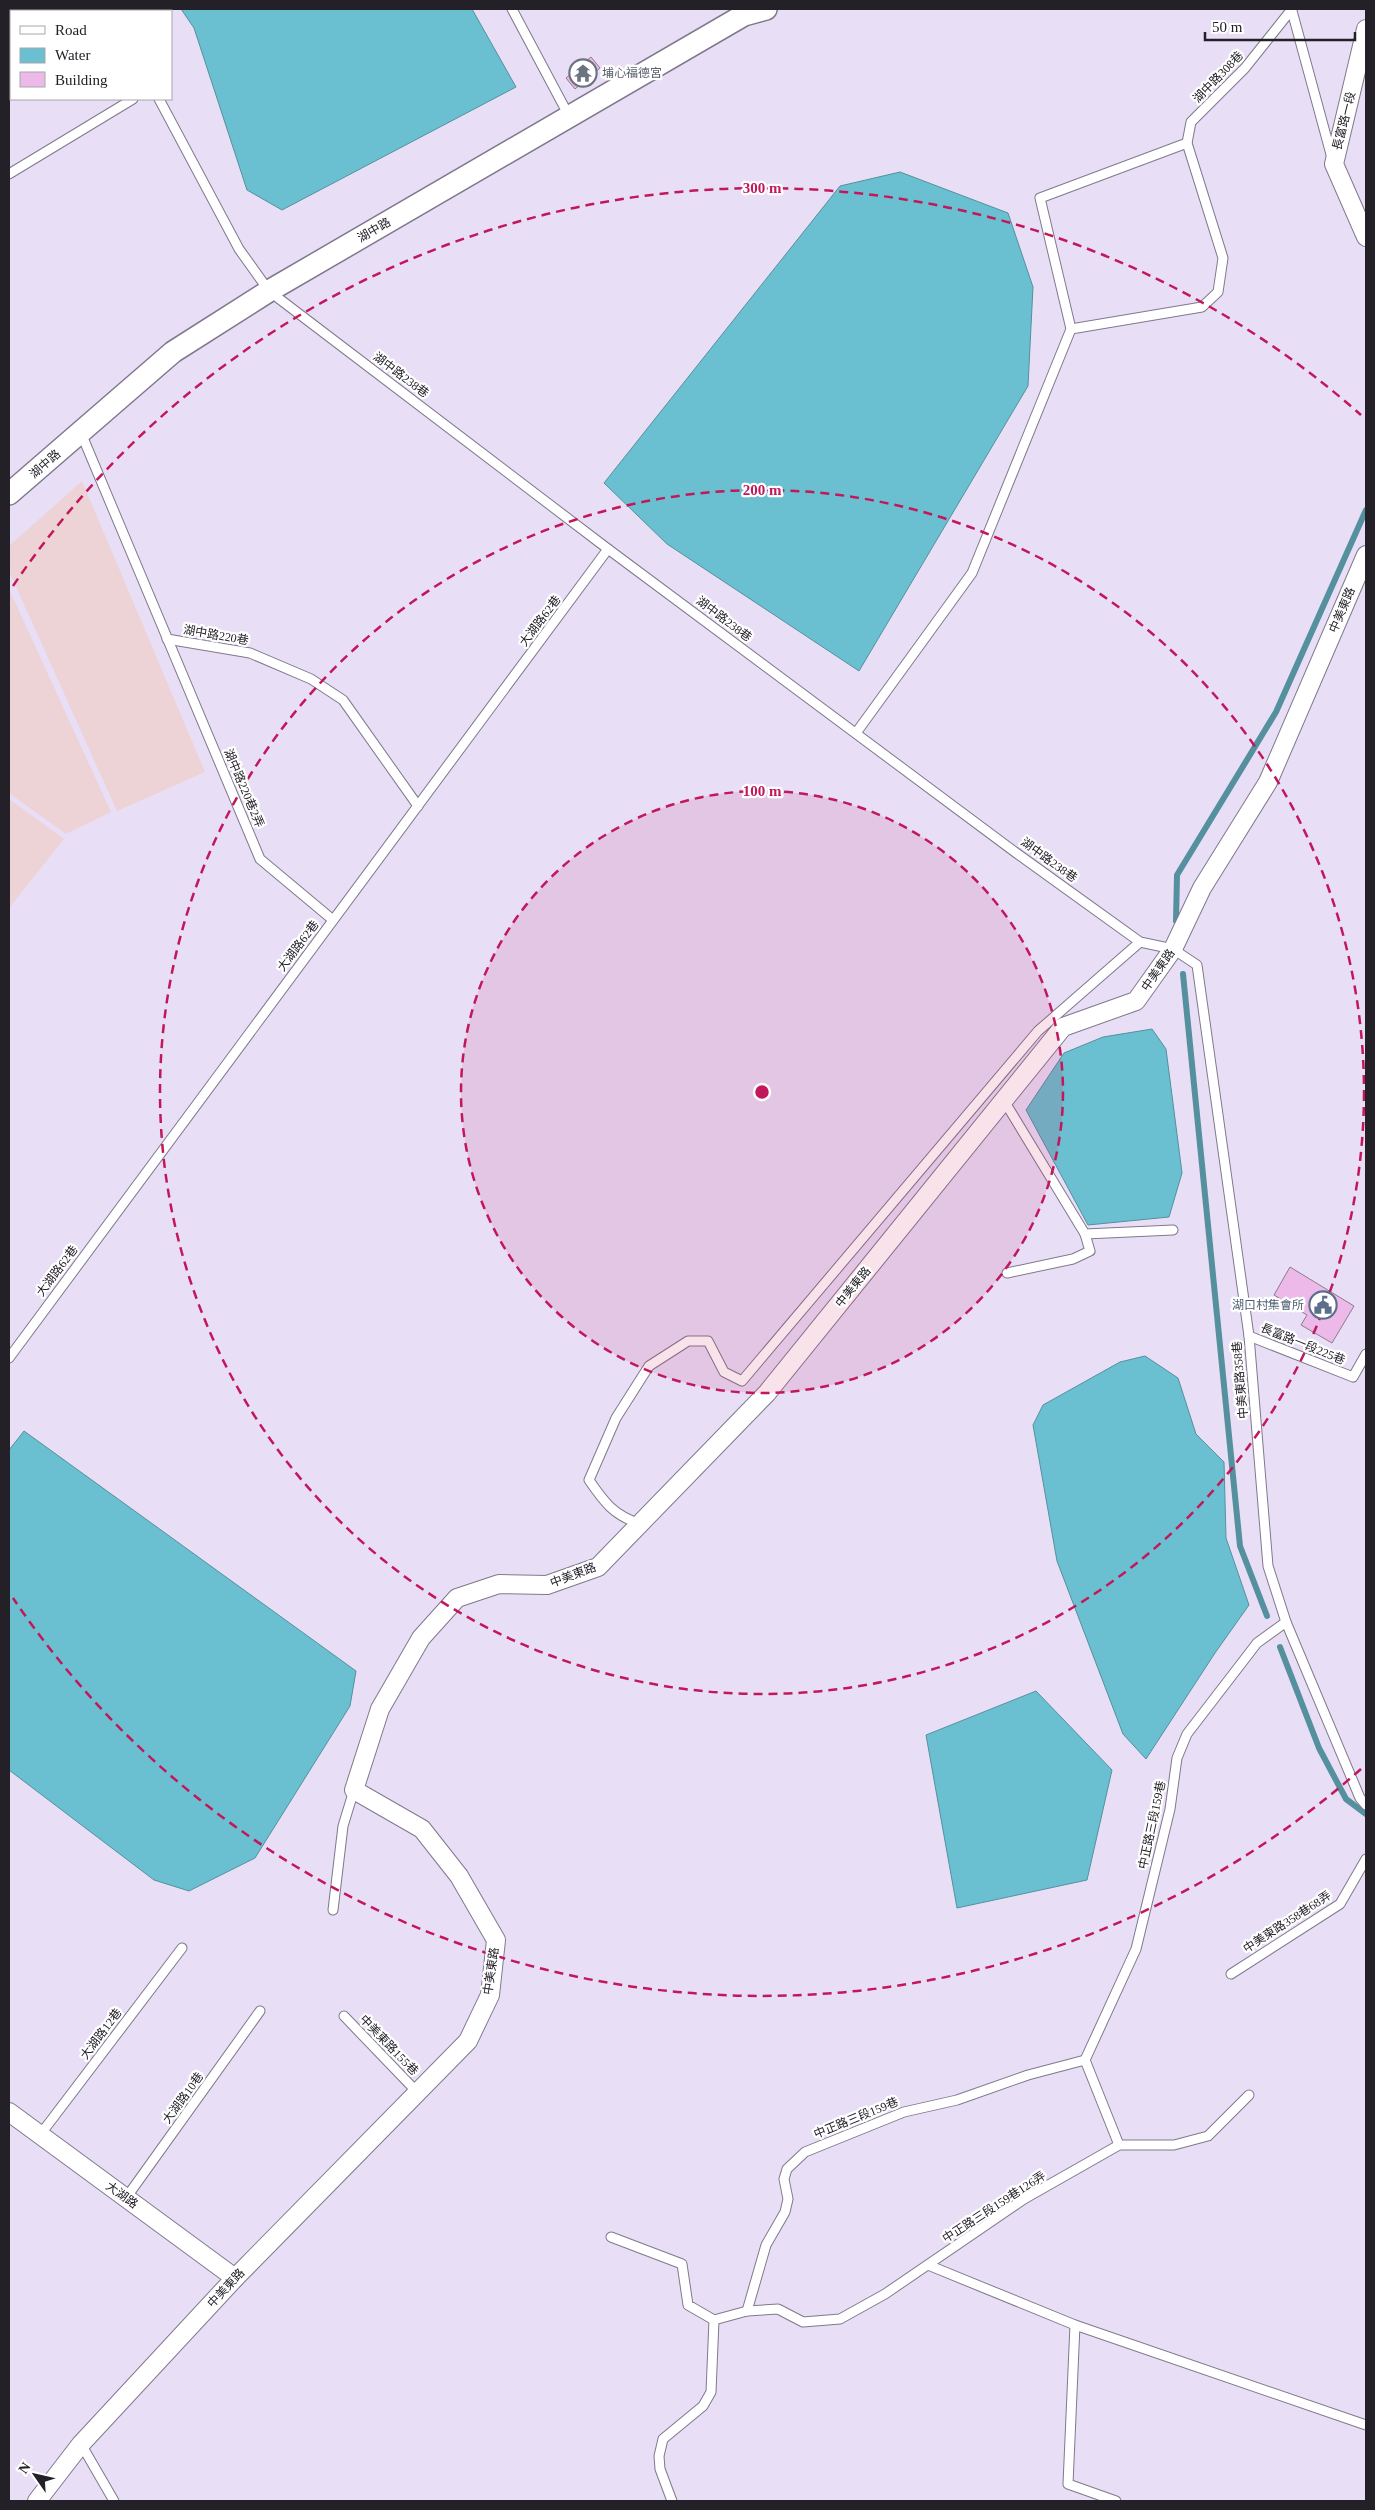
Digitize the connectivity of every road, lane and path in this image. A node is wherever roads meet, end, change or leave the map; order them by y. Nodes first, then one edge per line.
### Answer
1 (512, 9) edge
2 (766, 9) edge
3 (1292, 10) edge
4 (1366, 29) edge
5 (131, 100) edge
6 (160, 100) edge
7 (569, 116) junction
8 (1187, 143) junction
9 (1334, 164) junction
10 (9, 174) edge
11 (1366, 237) edge
12 (269, 292) junction
13 (1072, 329) junction
14 (81, 433) junction
15 (9, 494) edge
16 (608, 549) junction
17 (1366, 555) edge
18 (167, 639) junction
19 (856, 733) junction
20 (418, 806) junction
21 (333, 920) junction
22 (1140, 942) junction
23 (1173, 949) junction
24 (1003, 1098) junction
25 (1173, 1230) dead end
26 (1085, 1234) junction
27 (1007, 1273) dead end
28 (1249, 1336) junction
29 (1366, 1354) edge
30 (9, 1358) edge
31 (641, 1524) junction
32 (1286, 1622) junction
33 (354, 1790) junction
34 (1366, 1805) edge
35 (1366, 1859) edge
36 (333, 1910) dead end
37 (182, 1948) dead end
38 (1231, 1974) dead end
39 (260, 2011) dead end
40 (344, 2016) dead end
41 (1085, 2060) junction
42 (417, 2092) junction
43 (1249, 2095) dead end
44 (9, 2112) edge
45 (40, 2135) junction
46 (1119, 2145) junction
47 (126, 2198) junction
48 (611, 2238) dead end
49 (928, 2265) junction
50 (235, 2278) junction
51 (747, 2311) junction
52 (714, 2320) junction
53 (1075, 2325) junction
54 (1366, 2425) edge
55 (81, 2444) junction
56 (38, 2501) edge
57 (114, 2501) edge
58 (672, 2501) edge
59 (1116, 2501) edge

1 - 7 lane
2 - 7 street, 湖中路
3 - 8 lane, 湖中路308巷
3 - 9 lane
4 - 9 street, 長富路一段
5 - 10 lane
6 - 12 lane, 湖中路238巷
7 - 12 street, 湖中路
8 - 13 lane
8 - 13 lane
9 - 11 street, 長富路一段
12 - 14 street, 湖中路
12 - 16 lane, 湖中路238巷
13 - 19 lane
14 - 15 street, 湖中路
14 - 18 lane, 湖中路220巷
16 - 19 lane, 湖中路238巷
16 - 20 lane, 大湖路62巷
17 - 23 street, 中美東路
18 - 20 lane, 湖中路220巷
18 - 21 lane, 湖中路220巷2弄
19 - 22 lane, 湖中路238巷
20 - 21 lane, 大湖路62巷
21 - 30 lane, 大湖路62巷
22 - 23 lane, 湖中路238巷
22 - 31 lane
23 - 24 street, 中美東路
23 - 28 lane, 中美東路358巷
24 - 26 lane
24 - 31 street, 中美東路
25 - 26 lane
26 - 27 lane
28 - 29 lane, 長富路一段225巷
28 - 32 lane, 中美東路358巷
31 - 33 street, 中美東路
32 - 34 lane, 中美東路358巷
32 - 41 lane, 中正路三段159巷
33 - 36 lane
33 - 42 street, 中美東路
35 - 38 lane, 中美東路358巷68弄
37 - 45 lane, 大湖路12巷
39 - 47 lane, 大湖路10巷
40 - 42 lane, 中美東路155巷
41 - 46 lane
41 - 51 lane, 中正路三段159巷
42 - 50 street, 中美東路
43 - 46 lane, 中正路三段159巷126弄
44 - 45 street, 大湖路
45 - 47 street, 大湖路
46 - 49 lane, 中正路三段159巷126弄
47 - 50 street, 大湖路
48 - 52 lane
49 - 51 lane, 中正路三段159巷126弄
49 - 53 lane
50 - 55 street, 中美東路
51 - 52 lane, 中正路三段159巷126弄
52 - 58 lane
53 - 54 lane
53 - 59 lane
55 - 56 street, 中美東路
55 - 57 lane

